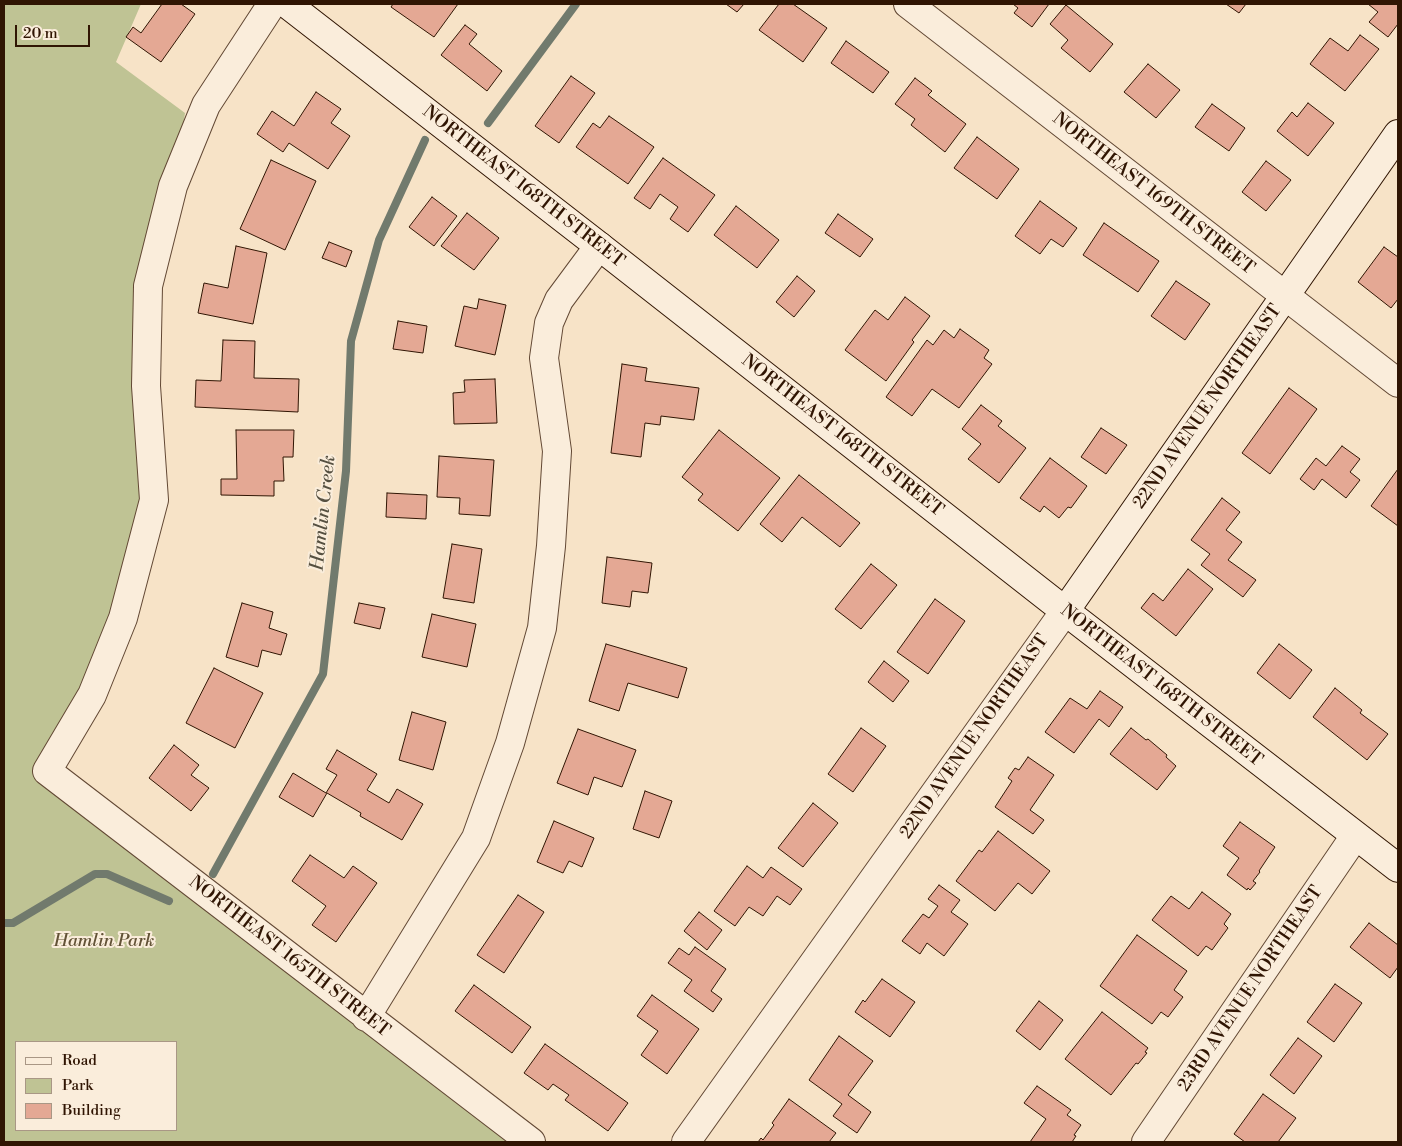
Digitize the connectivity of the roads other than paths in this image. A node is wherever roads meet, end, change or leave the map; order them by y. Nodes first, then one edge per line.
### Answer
1 (272, 4) edge
2 (286, 4) edge
3 (908, 4) edge
4 (1398, 134) edge
5 (599, 246) junction
6 (1286, 296) junction
7 (1398, 383) edge
8 (1065, 611) junction
9 (1355, 836) junction
10 (1398, 868) edge
11 (366, 1017) junction
12 (532, 1142) edge
13 (686, 1142) edge
14 (1146, 1142) edge

1 - 11 street, NORTHEAST 165TH STREET
2 - 5 street, NORTHEAST 168TH STREET
3 - 6 street, NORTHEAST 169TH STREET
4 - 6 street, 22ND AVENUE NORTHEAST
5 - 8 street, NORTHEAST 168TH STREET
5 - 11 street
6 - 7 street, NORTHEAST 169TH STREET
6 - 8 street, 22ND AVENUE NORTHEAST
8 - 9 street, NORTHEAST 168TH STREET
8 - 13 street, 22ND AVENUE NORTHEAST
9 - 10 street, NORTHEAST 168TH STREET
9 - 14 street, 23RD AVENUE NORTHEAST
11 - 12 street, NORTHEAST 165TH STREET

